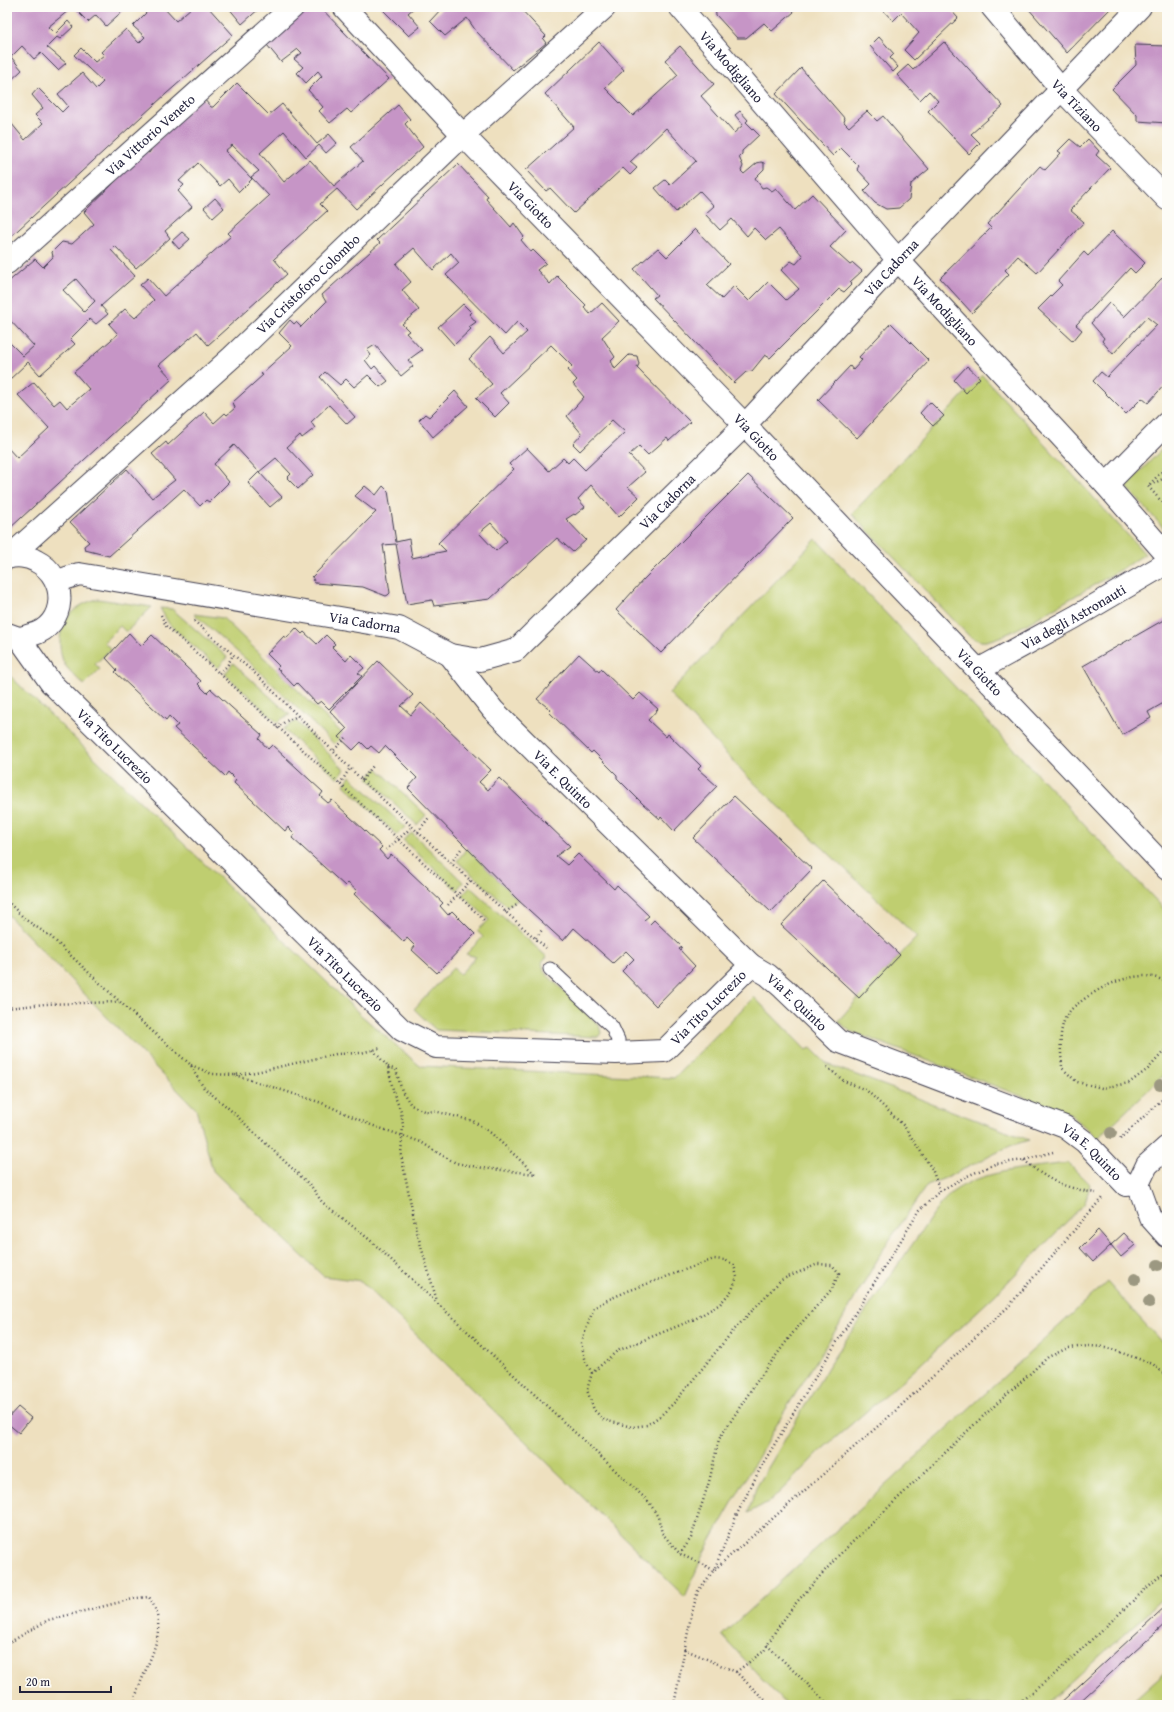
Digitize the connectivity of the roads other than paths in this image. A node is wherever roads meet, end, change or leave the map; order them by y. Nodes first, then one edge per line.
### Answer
1 (293, 7) edge
2 (344, 7) edge
3 (605, 7) edge
4 (680, 7) edge
5 (992, 7) edge
6 (1140, 7) edge
7 (1061, 89) junction
8 (463, 135) junction
9 (1167, 199) edge
10 (898, 260) junction
11 (7, 262) edge
12 (1167, 423) edge
13 (744, 424) junction
14 (1106, 485) junction
15 (1167, 555) edge
16 (8, 558) edge
17 (1167, 563) edge
18 (58, 581) junction
19 (13, 636) edge
20 (450, 655) junction
21 (978, 670) junction
22 (1167, 868) edge
23 (751, 965) junction
24 (550, 969) dead end
25 (616, 1054) junction
26 (1167, 1147) edge
27 (1138, 1184) junction
28 (1167, 1236) edge

1 - 11 street, Via Vittorio Veneto
2 - 8 street, Via Giotto
3 - 8 street, Via Cristoforo Colombo
4 - 10 street, Via Modigliano
5 - 7 street, Via Tiziano
6 - 7 street, Via Cadorna
7 - 9 street, Via Tiziano
7 - 10 street, Via Cadorna
8 - 13 street, Via Giotto
8 - 16 street, Via Cristoforo Colombo
10 - 13 street, Via Cadorna
10 - 14 street, Via Modigliano
12 - 14 street
13 - 20 street, Via Cadorna
13 - 21 street, Via Giotto
14 - 15 street, Via Modigliano
16 - 18 street
17 - 21 street, Via degli Astronauti
18 - 19 street
18 - 20 street, Via Cadorna
19 - 25 street, Via Tito Lucrezio
20 - 23 street, Via E. Quinto
21 - 22 street, Via Giotto
23 - 25 street, Via Tito Lucrezio
23 - 27 street, Via E. Quinto
24 - 25 lane
26 - 27 street
27 - 28 street

